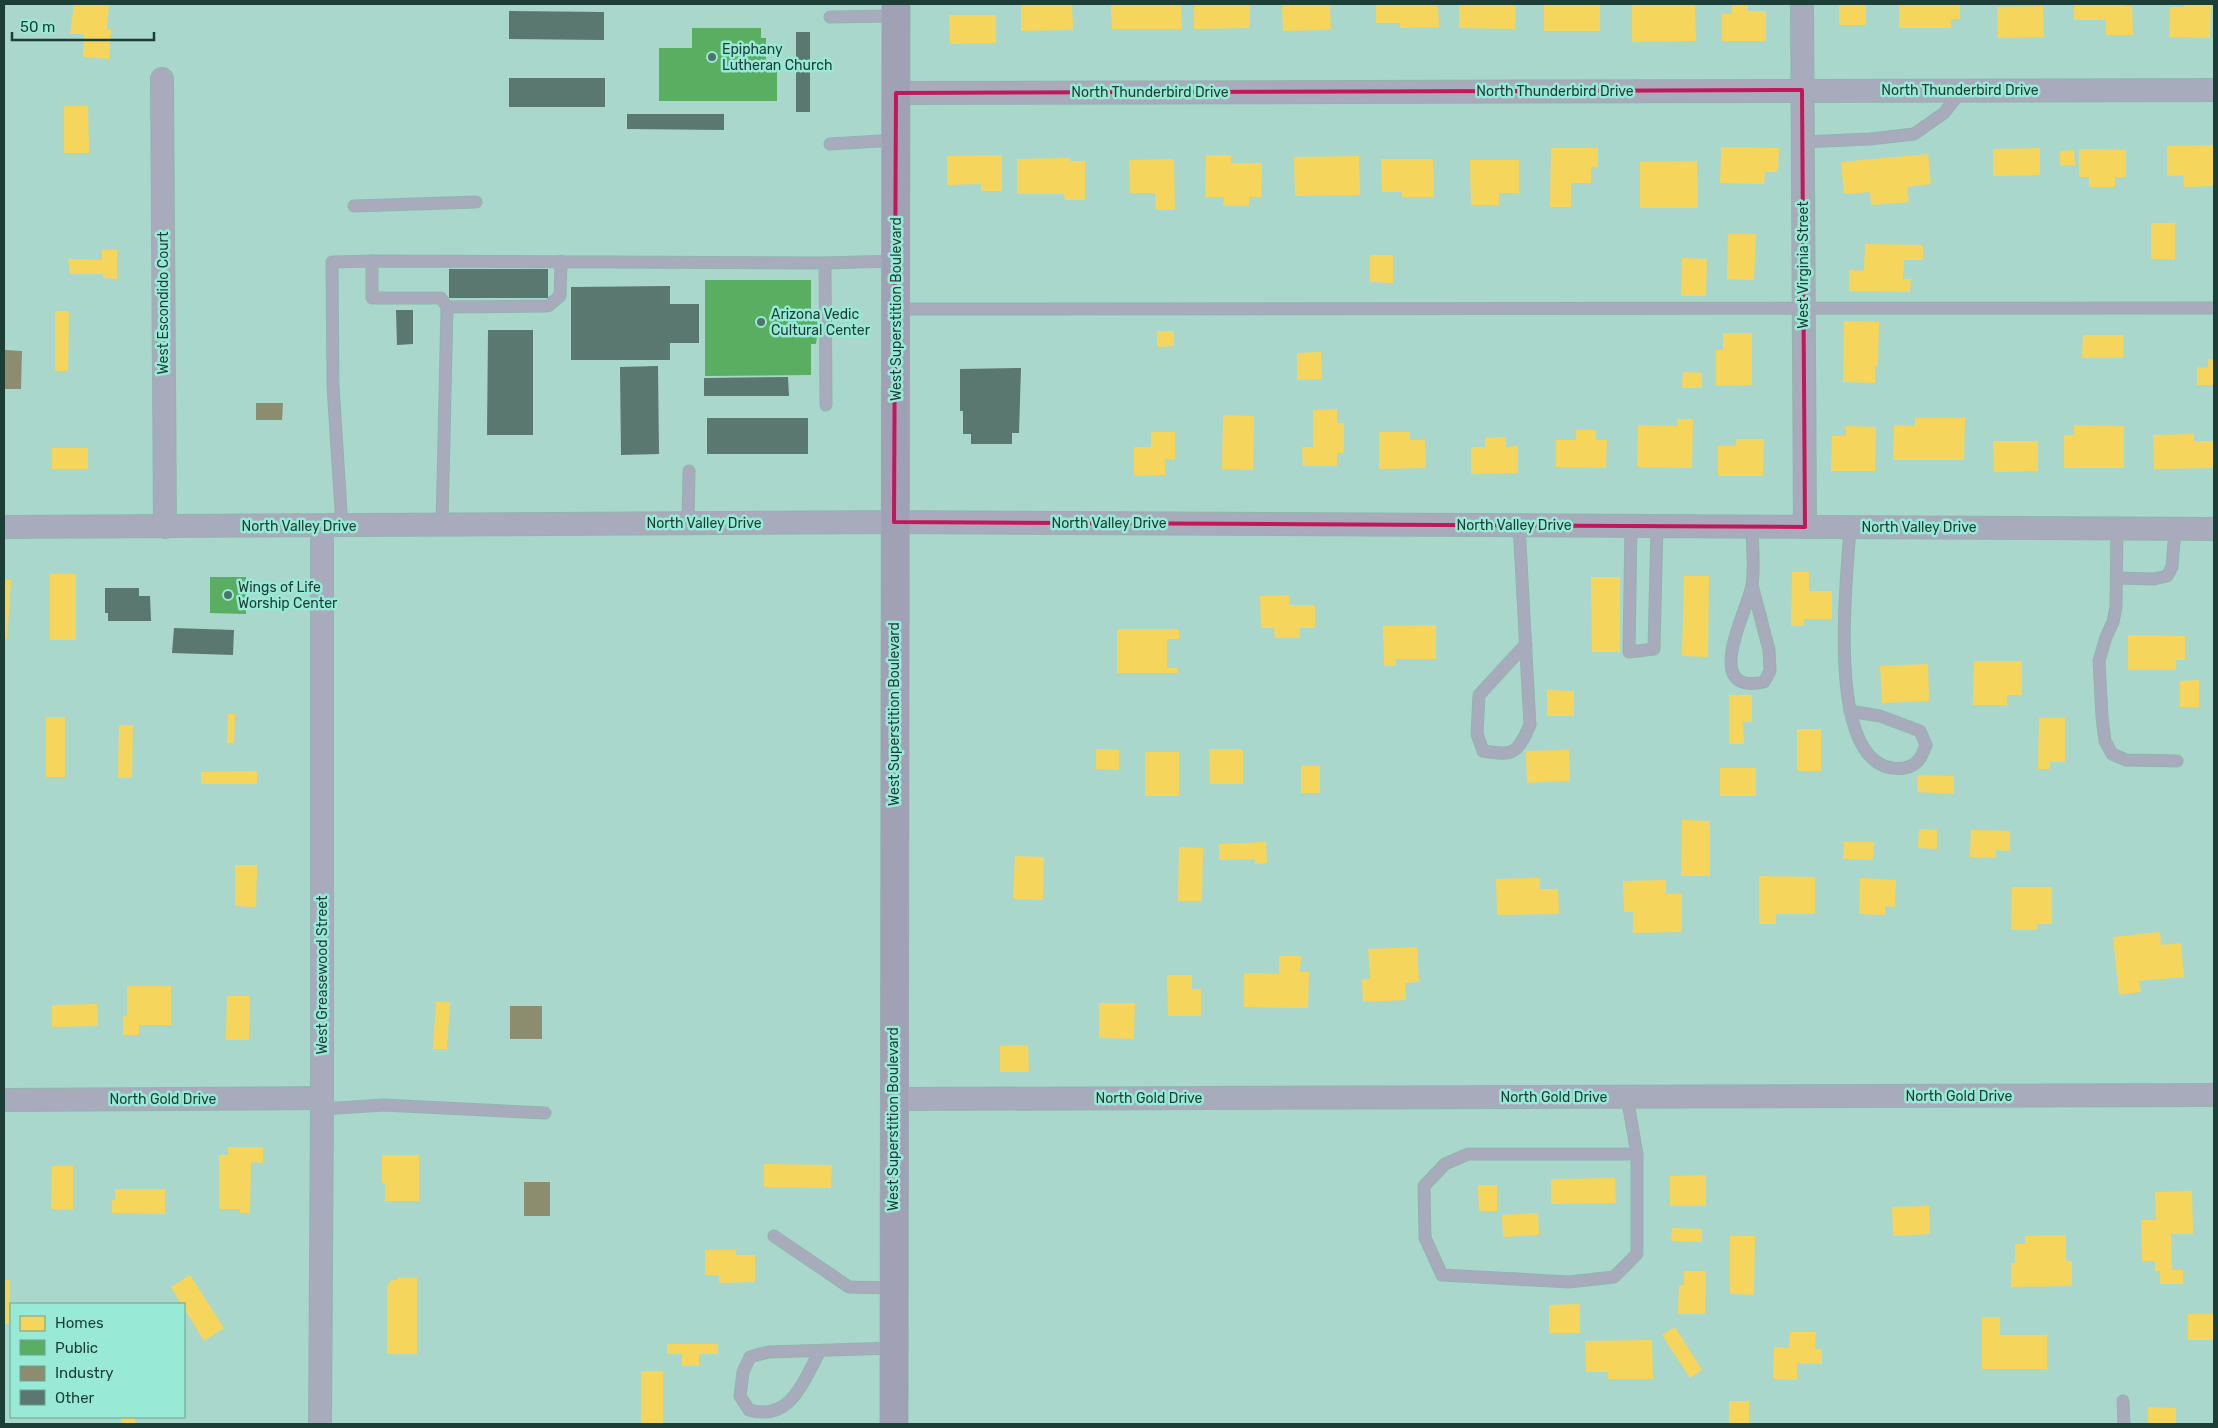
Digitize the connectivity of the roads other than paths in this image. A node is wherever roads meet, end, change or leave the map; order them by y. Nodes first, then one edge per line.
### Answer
1 (1802, 4) edge
2 (896, 10) edge
3 (830, 17) dead end
4 (162, 78) dead end
5 (1802, 90) junction
6 (1962, 90) junction
7 (2214, 90) edge
8 (896, 93) junction
9 (896, 140) junction
10 (1802, 142) junction
11 (830, 144) dead end
12 (476, 202) dead end
13 (354, 206) dead end
14 (372, 261) junction
15 (561, 261) junction
16 (896, 261) junction
17 (825, 263) junction
18 (446, 307) junction
19 (2214, 308) edge
20 (896, 309) junction
21 (1803, 310) junction
22 (826, 405) dead end
23 (689, 471) dead end
24 (894, 522) junction
25 (688, 523) junction
26 (442, 525) junction
27 (1519, 525) junction
28 (332, 526) junction
29 (1631, 526) junction
30 (1657, 526) junction
31 (4, 527) edge
32 (165, 527) junction
33 (1752, 527) junction
34 (1805, 527) junction
35 (1850, 527) junction
36 (2117, 528) junction
37 (2175, 529) junction
38 (2214, 529) edge
39 (2117, 578) junction
40 (1752, 585) junction
41 (1526, 644) junction
42 (1850, 711) junction
43 (2177, 761) dead end
44 (2214, 1095) edge
45 (1626, 1097) junction
46 (894, 1098) junction
47 (4, 1100) edge
48 (322, 1103) junction
49 (545, 1113) dead end
50 (1637, 1154) junction
51 (774, 1236) dead end
52 (893, 1288) junction
53 (894, 1348) junction
54 (820, 1351) junction
55 (2124, 1401) dead end
56 (320, 1424) edge
57 (894, 1424) edge
58 (2124, 1424) edge

1 - 5 street, West Virginia Street
2 - 3 lane
2 - 8 main road, West Superstition Boulevard
4 - 32 street, West Escondido Court
5 - 6 street, North Thunderbird Drive
5 - 8 street, North Thunderbird Drive
5 - 10 street, West Virginia Street
6 - 7 street, North Thunderbird Drive
6 - 10 lane
8 - 9 main road, West Superstition Boulevard
9 - 11 lane
9 - 16 main road, West Superstition Boulevard
10 - 21 street, West Virginia Street
12 - 13 lane
14 - 15 lane
14 - 18 lane
14 - 28 lane
15 - 17 lane
15 - 18 lane
16 - 17 lane
16 - 20 main road, West Superstition Boulevard
17 - 22 lane
18 - 26 lane
19 - 21 lane
20 - 21 lane
20 - 24 main road, West Superstition Boulevard
21 - 34 street, West Virginia Street
23 - 25 lane
24 - 25 street, North Valley Drive
24 - 27 street, North Valley Drive
24 - 46 main road, West Superstition Boulevard
25 - 26 street, North Valley Drive
26 - 28 street, North Valley Drive
27 - 29 street, North Valley Drive
27 - 41 lane
28 - 32 street, North Valley Drive
28 - 48 street, West Greasewood Street
29 - 30 street, North Valley Drive
29 - 30 lane
30 - 33 street, North Valley Drive
31 - 32 street, North Valley Drive
33 - 34 street, North Valley Drive
33 - 40 lane
34 - 35 street, North Valley Drive
35 - 36 street, North Valley Drive
35 - 42 lane
36 - 37 street, North Valley Drive
36 - 39 lane
37 - 38 street, North Valley Drive
37 - 39 lane
39 - 43 lane
40 - 40 lane
41 - 41 lane
42 - 42 lane
44 - 45 street, North Gold Drive
45 - 46 street, North Gold Drive
45 - 50 lane
46 - 52 main road, West Superstition Boulevard
47 - 48 street, North Gold Drive
48 - 49 lane
48 - 56 street, West Greasewood Street
50 - 50 lane
51 - 52 lane
52 - 53 main road, West Superstition Boulevard
53 - 54 lane
53 - 57 main road, West Superstition Boulevard
54 - 54 lane
55 - 58 lane

